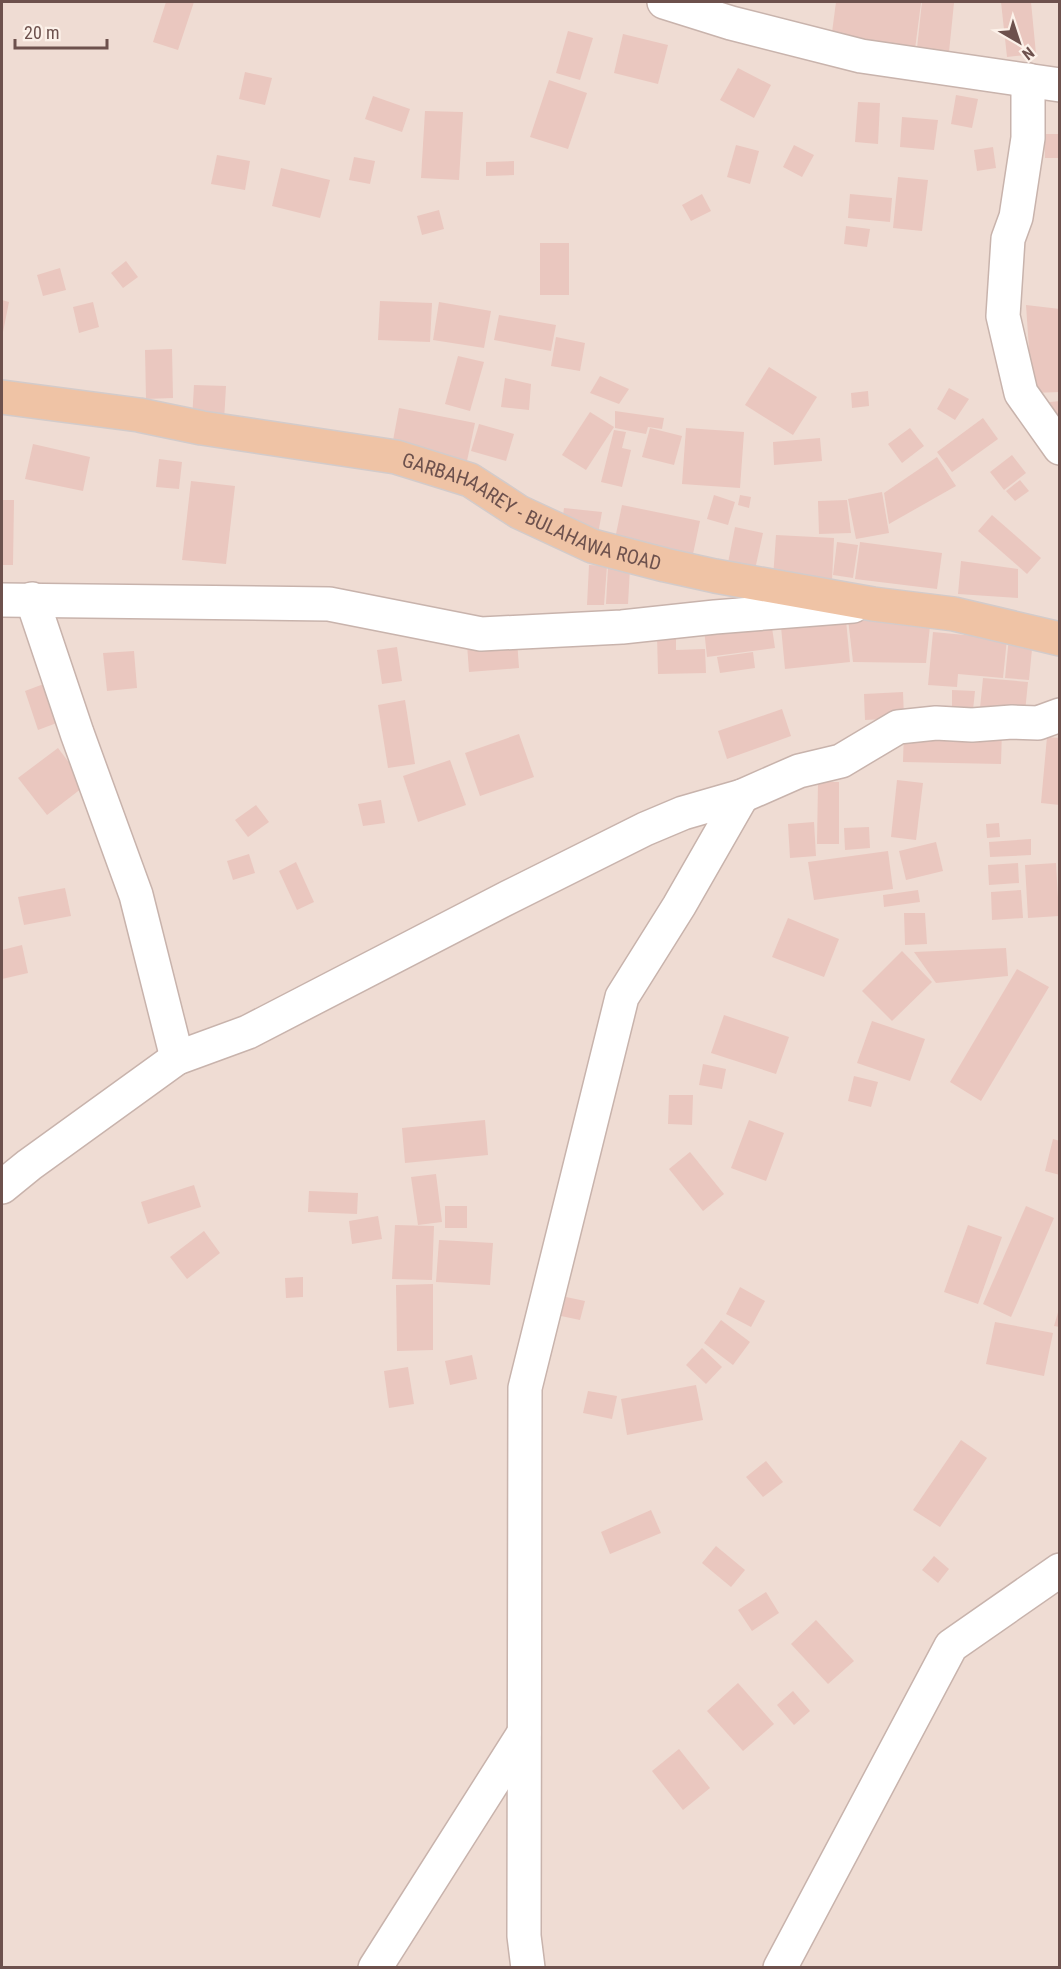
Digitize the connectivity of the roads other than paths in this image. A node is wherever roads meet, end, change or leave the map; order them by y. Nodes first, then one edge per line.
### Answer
1 (664, 2) edge
2 (1044, 82) edge
3 (2, 397) edge
4 (1059, 448) edge
5 (17, 599) edge
6 (873, 604) junction
7 (1059, 639) edge
8 (1059, 715) edge
9 (742, 796) junction
10 (177, 1058) junction
11 (2, 1187) edge
12 (1059, 1570) edge
13 (524, 1733) junction
14 (375, 1968) edge
15 (528, 1968) edge
16 (780, 1968) edge

1 - 2 street
2 - 4 street
3 - 6 main road, GARBAHAAREY - BULAHAWA ROAD
5 - 6 street
5 - 10 street
6 - 7 main road, GARBAHAAREY - BULAHAWA ROAD
8 - 9 street
9 - 10 street
9 - 13 street
10 - 11 street
12 - 16 street
13 - 14 street
13 - 15 street

